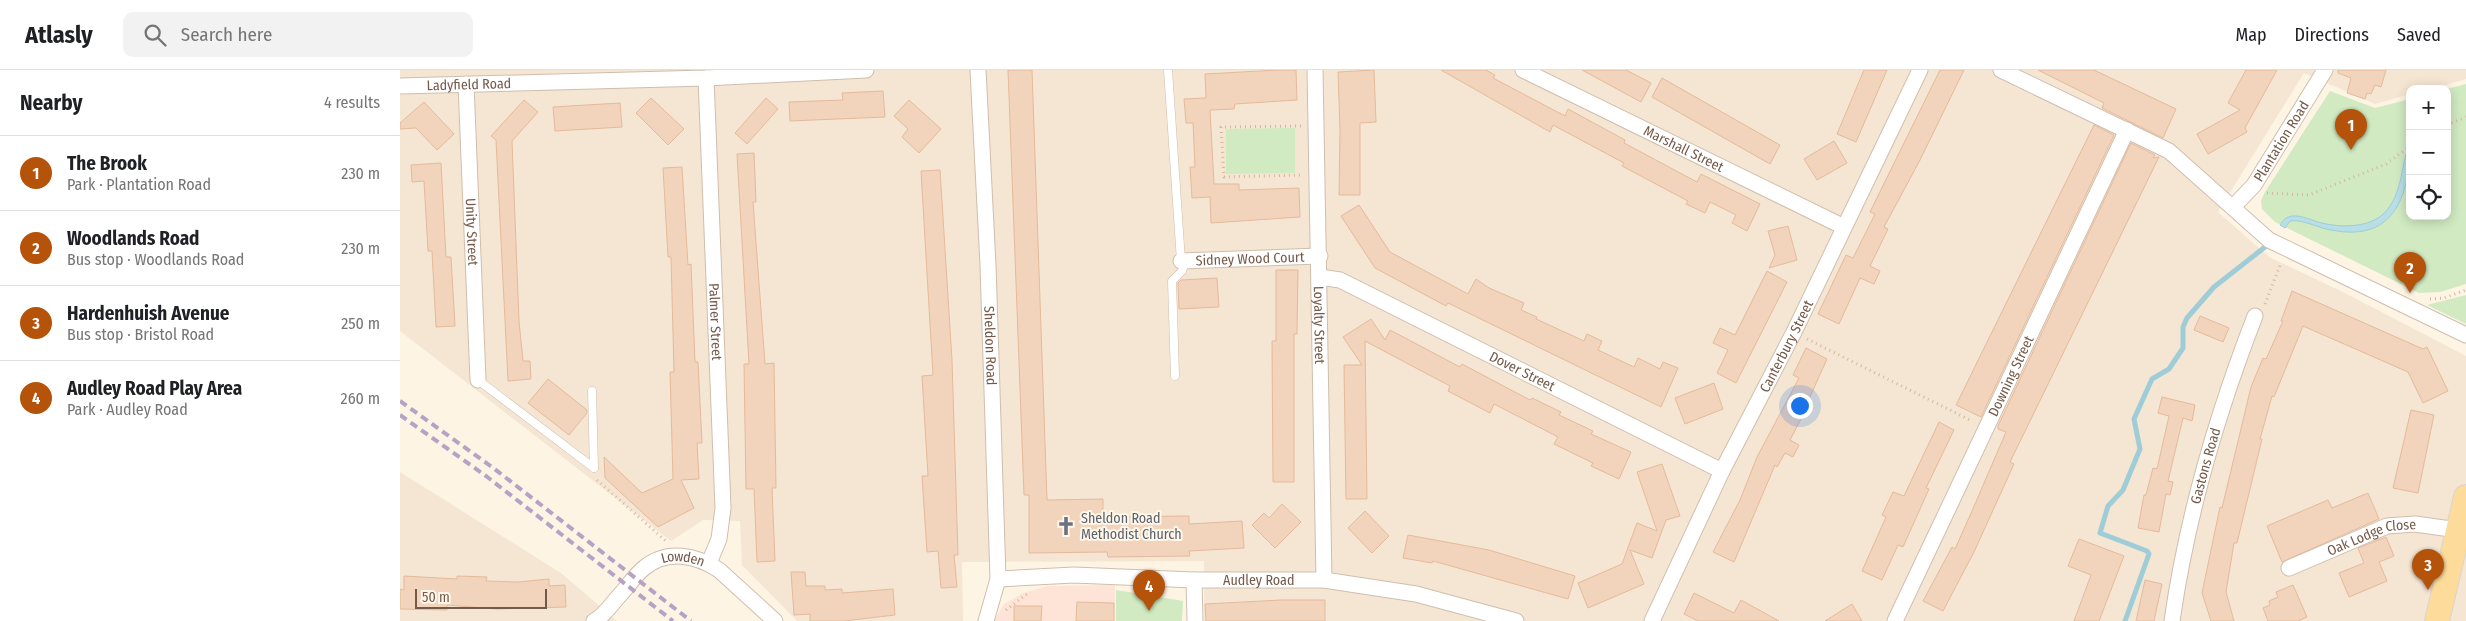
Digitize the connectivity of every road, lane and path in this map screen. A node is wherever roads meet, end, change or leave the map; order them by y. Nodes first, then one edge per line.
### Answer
1 (866, 70) edge
2 (978, 70) edge
3 (1168, 70) edge
4 (1315, 70) edge
5 (1522, 70) edge
6 (1920, 70) edge
7 (2000, 70) edge
8 (2325, 70) edge
9 (706, 78) junction
10 (466, 84) junction
11 (400, 86) edge
12 (2466, 117) edge
13 (2451, 123) edge
14 (1317, 125) junction
15 (2128, 130) junction
16 (2406, 149) edge
17 (1318, 174) junction
18 (2254, 185) junction
19 (2233, 207) junction
20 (1844, 227) junction
21 (1320, 256) junction
22 (1183, 260) junction
23 (2283, 260) dead end
24 (1320, 277) junction
25 (2466, 290) edge
26 (2402, 305) junction
27 (2256, 316) joint
28 (1794, 332) junction
29 (2466, 335) edge
30 (1175, 376) dead end
31 (478, 380) joint
32 (592, 391) dead end
33 (1986, 427) junction
34 (594, 468) junction
35 (1722, 471) junction
36 (2466, 497) edge
37 (2458, 530) junction
38 (684, 555) junction
39 (2459, 560) edge
40 (709, 563) junction
41 (2289, 568) dead end
42 (998, 579) junction
43 (1194, 580) junction
44 (1324, 580) junction
45 (594, 621) edge
46 (775, 621) edge
47 (986, 621) edge
48 (1195, 621) edge
49 (1516, 621) edge
50 (1652, 621) edge
51 (1895, 621) edge
52 (2172, 621) edge
53 (2437, 621) edge

1 - 9 street, Ladyfield Road
2 - 42 street, Sheldon Road
3 - 22 lane
4 - 14 street, Loyalty Street
5 - 20 street, Marshall Street
6 - 20 street, Canterbury Street
7 - 15 street
8 - 18 street, Plantation Road
9 - 10 street, Ladyfield Road
9 - 40 street, Palmer Street
10 - 11 street, Ladyfield Road
10 - 31 street, Unity Street
12 - 13 path
14 - 17 street, Loyalty Street
14 - 17 path
15 - 19 street
15 - 33 street, Downing Street
16 - 18 path
17 - 21 street, Loyalty Street
18 - 19 street, Plantation Road
19 - 26 street
20 - 28 street, Canterbury Street
21 - 22 street, Sidney Wood Court
21 - 24 street, Loyalty Street
22 - 30 lane
23 - 27 path
24 - 35 street, Dover Street
24 - 44 street, Loyalty Street
25 - 26 path
26 - 29 street
27 - 52 street, Gastons Road
28 - 33 path
28 - 35 street, Canterbury Street
31 - 34 lane
32 - 34 lane
33 - 51 street, Downing Street
34 - 38 path
35 - 50 street, Canterbury Street
36 - 37 main road
37 - 39 main road
37 - 41 street, Oak Lodge Close
38 - 40 street, Lowden
38 - 45 street, Lowden
39 - 53 main road
40 - 46 street, Lowden
42 - 43 street, Audley Road
42 - 47 street, Sheldon Road
43 - 44 street, Audley Road
43 - 48 street
44 - 49 street, Audley Road

